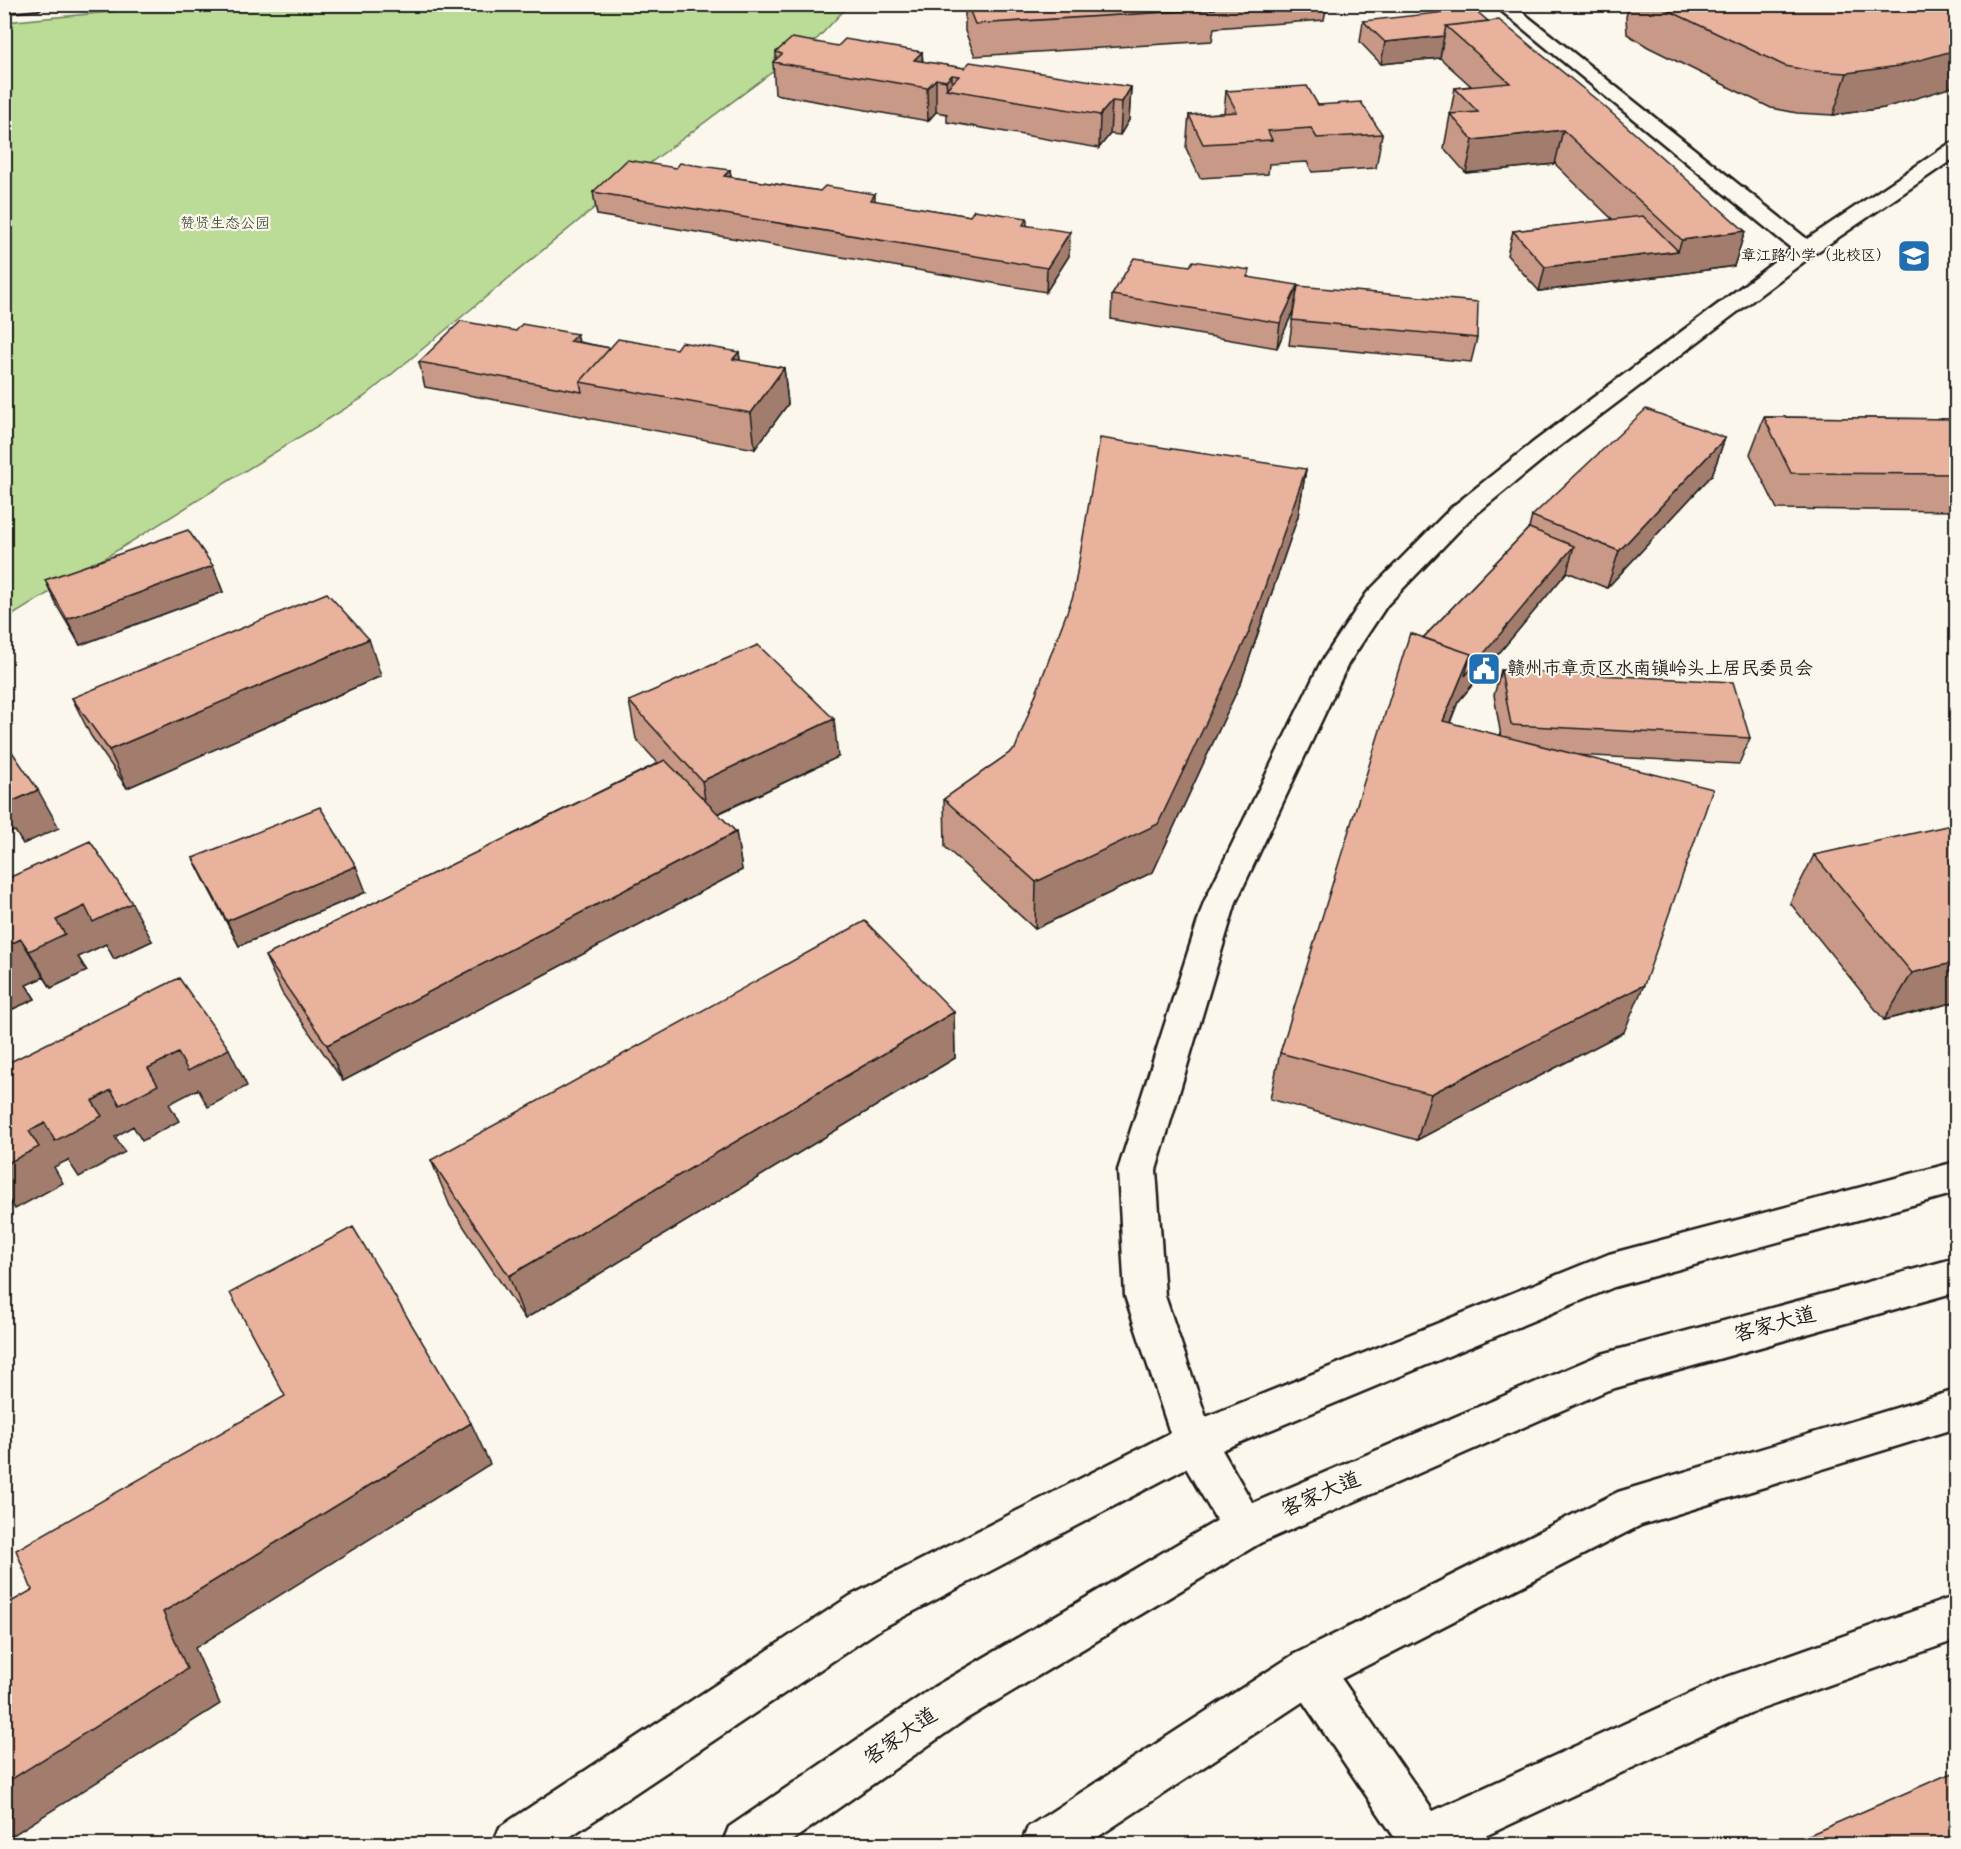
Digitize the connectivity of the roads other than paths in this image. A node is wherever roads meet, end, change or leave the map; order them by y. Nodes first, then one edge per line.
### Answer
1 (38, 4) edge
2 (1501, 4) edge
3 (4, 7) edge
4 (1956, 148) edge
5 (1806, 249) junction
6 (1956, 1178) edge
7 (1956, 1275) edge
8 (1956, 1410) edge
9 (1194, 1442) junction
10 (1245, 1528) junction
11 (1956, 1618) edge
12 (1309, 1671) junction
13 (1422, 1843) edge
14 (517, 1845) edge
15 (746, 1845) edge
16 (1045, 1845) edge

1 - 3 street
2 - 5 street
4 - 5 street
5 - 9 street
6 - 9 street
7 - 10 street, 客家大道
8 - 12 street
9 - 10 street
9 - 14 street
10 - 15 street, 客家大道
11 - 13 street
12 - 13 street
12 - 16 street

